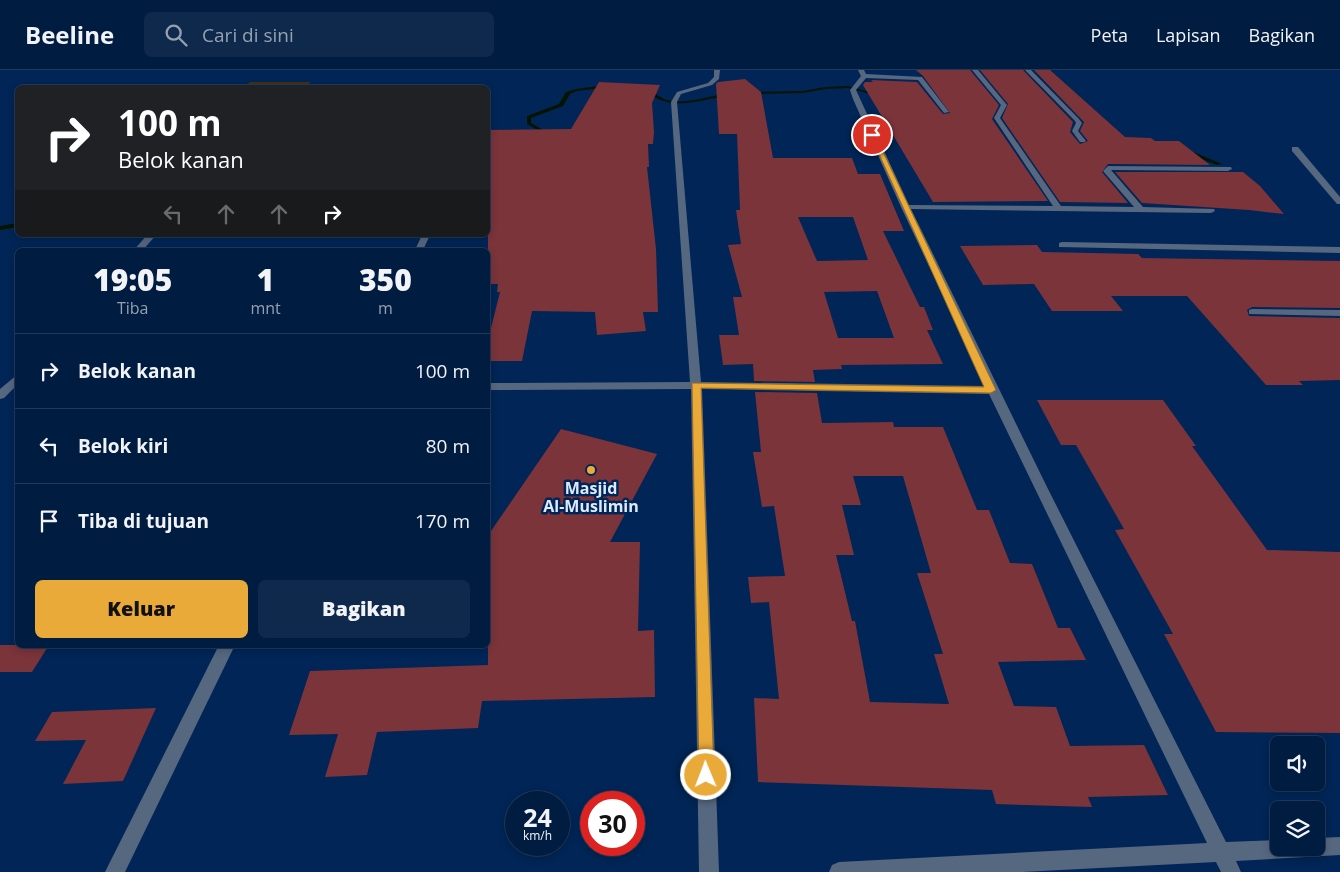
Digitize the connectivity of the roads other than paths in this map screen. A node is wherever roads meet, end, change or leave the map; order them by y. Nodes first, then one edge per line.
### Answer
1 (716, 70) edge
2 (975, 70) edge
3 (1028, 70) edge
4 (862, 75) edge
5 (946, 112) dead end
6 (1082, 141) dead end
7 (1295, 149) dead end
8 (1228, 169) dead end
9 (1340, 202) edge
10 (905, 208) junction
11 (1059, 208) junction
12 (1141, 210) junction
13 (1210, 211) dead end
14 (150, 237) edge
15 (1062, 245) dead end
16 (140, 248) edge
17 (1340, 250) edge
18 (1252, 312) dead end
19 (1340, 313) edge
20 (15, 380) edge
21 (696, 385) junction
22 (490, 386) edge
23 (991, 390) junction
24 (15, 391) edge
25 (1, 392) edge
26 (226, 648) edge
27 (1340, 846) edge
28 (1222, 853) junction
29 (115, 872) edge
30 (709, 872) edge
31 (839, 872) edge
32 (1231, 872) edge

1 - 21 street
2 - 11 street
3 - 6 street
4 - 5 street
4 - 10 street
7 - 9 street
8 - 12 street
10 - 11 street
10 - 23 street
11 - 12 street
12 - 13 street
14 - 16 street
15 - 17 street
18 - 19 street
20 - 25 street
21 - 22 street
21 - 23 street
21 - 30 street
23 - 28 street
24 - 25 street
26 - 29 street
27 - 28 street
28 - 31 street
28 - 32 street

